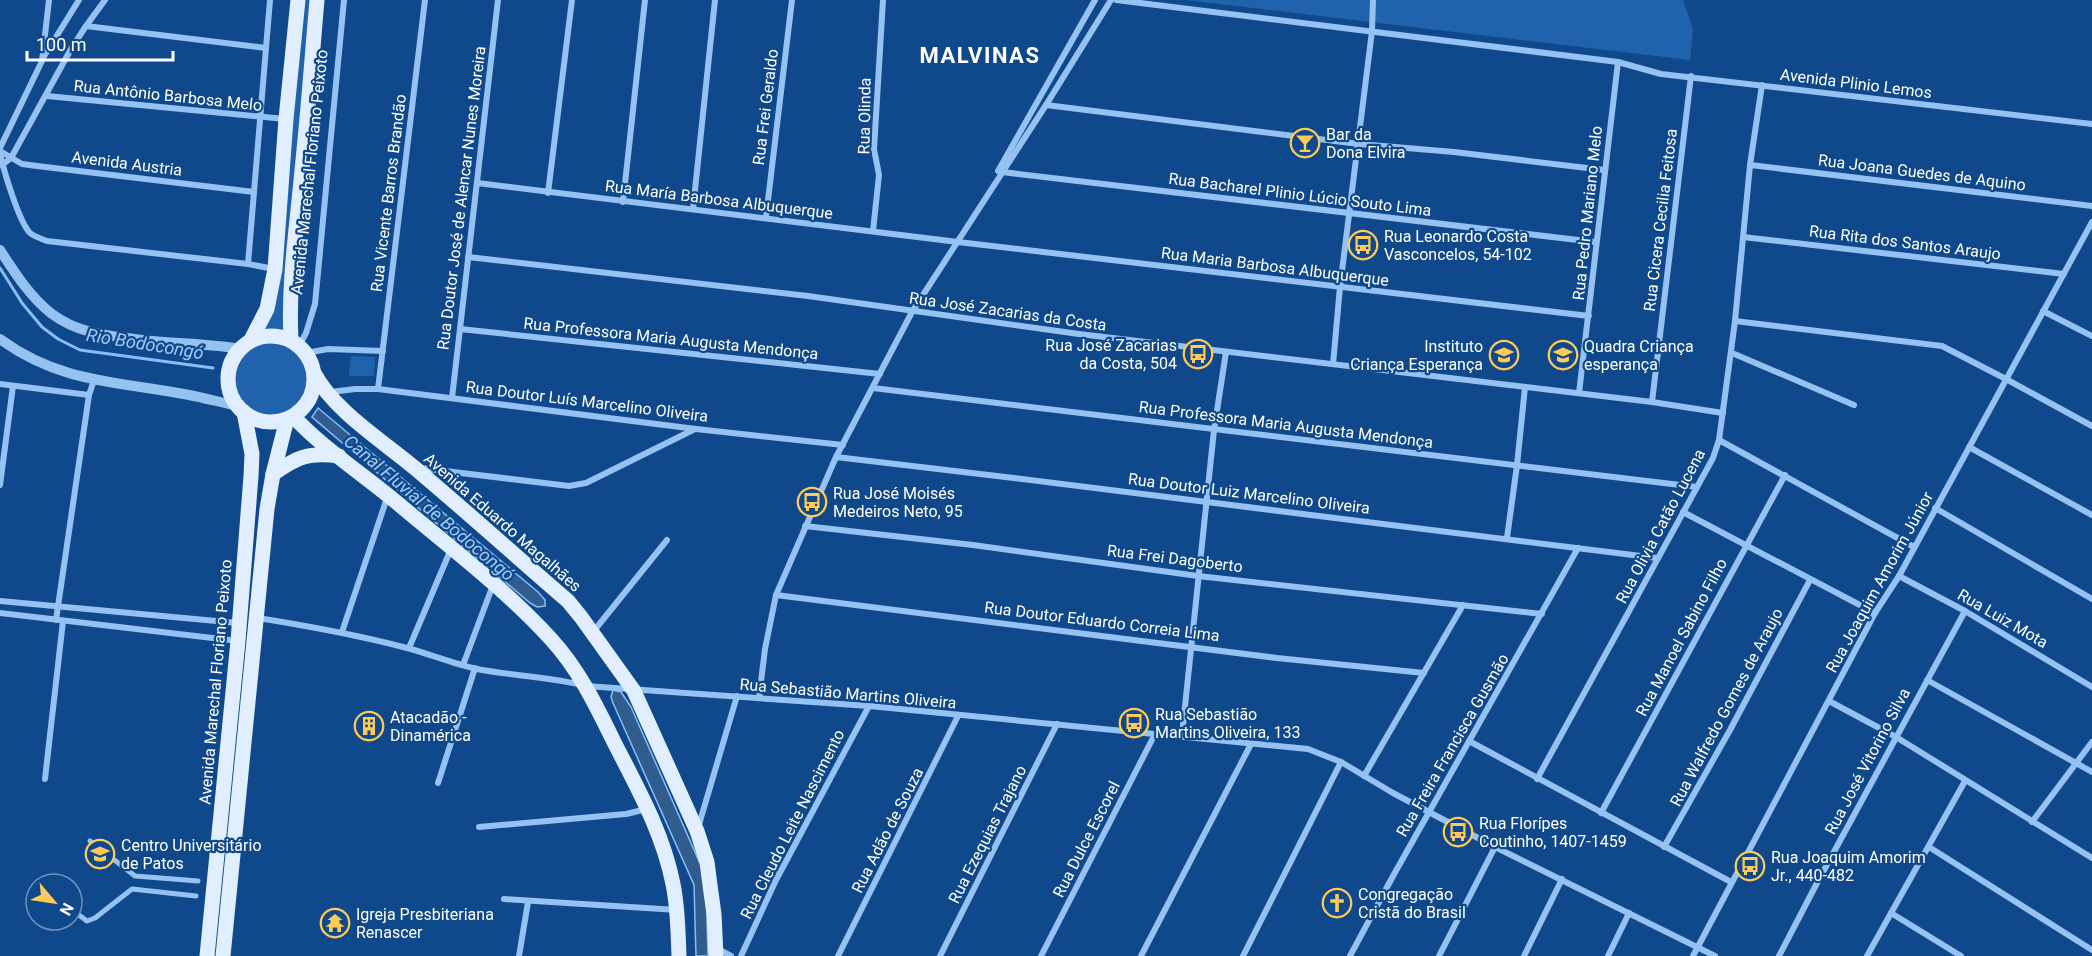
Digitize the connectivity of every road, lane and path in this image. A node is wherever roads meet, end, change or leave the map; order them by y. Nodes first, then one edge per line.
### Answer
1 (49, 0) edge
2 (79, 0) edge
3 (105, 0) edge
4 (270, 0) edge
5 (298, 0) edge
6 (317, 0) edge
7 (344, 0) edge
8 (425, 0) edge
9 (498, 0) edge
10 (572, 0) edge
11 (645, 0) edge
12 (715, 0) edge
13 (792, 0) edge
14 (883, 0) edge
15 (1095, 0) edge
16 (1111, 0) edge
17 (1116, 0) edge
18 (1373, 0) edge
19 (86, 26) junction
20 (1372, 31) junction
21 (266, 48) junction
22 (42, 61) junction
23 (1618, 62) junction
24 (1691, 76) junction
25 (1762, 85) junction
26 (47, 96) junction
27 (1046, 105) junction
28 (261, 118) junction
29 (286, 119) junction
30 (2092, 124) edge
31 (1359, 144) junction
32 (0, 151) edge
33 (11, 158) junction
34 (3, 165) junction
35 (1750, 165) junction
36 (1604, 170) junction
37 (1002, 172) junction
38 (477, 183) junction
39 (254, 192) junction
40 (548, 193) junction
41 (623, 202) junction
42 (2092, 206) edge
43 (693, 209) junction
44 (1350, 214) junction
45 (766, 217) junction
46 (2092, 222) edge
47 (873, 231) junction
48 (2089, 236) edge
49 (1743, 237) junction
50 (958, 242) junction
51 (1595, 242) junction
52 (0, 250) edge
53 (468, 257) junction
54 (248, 264) junction
55 (275, 269) junction
56 (2064, 274) junction
57 (1340, 287) junction
58 (2043, 311) junction
59 (912, 312) junction
60 (1589, 316) junction
61 (1735, 321) junction
62 (460, 329) junction
63 (2092, 336) edge
64 (0, 339) edge
65 (245, 345) junction
66 (299, 346) junction
67 (383, 351) junction
68 (1226, 352) junction
69 (1732, 353) junction
70 (1333, 364) junction
71 (314, 373) junction
72 (880, 374) junction
73 (2006, 378) junction
74 (94, 380) junction
75 (0, 384) edge
76 (13, 386) junction
77 (873, 387) junction
78 (1526, 387) junction
79 (378, 389) junction
80 (327, 393) junction
81 (1579, 393) junction
82 (89, 395) junction
83 (452, 398) junction
84 (1652, 402) junction
85 (1854, 405) dead end
86 (242, 409) junction
87 (1723, 413) junction
88 (290, 417) junction
89 (2092, 426) edge
90 (696, 429) junction
91 (1215, 430) junction
92 (1719, 440) junction
93 (843, 445) junction
94 (1969, 447) junction
95 (339, 456) junction
96 (836, 457) junction
97 (1518, 465) junction
98 (415, 468) junction
99 (273, 474) junction
100 (1785, 475) junction
101 (0, 485) edge
102 (1697, 487) junction
103 (388, 495) junction
104 (1207, 503) junction
105 (1935, 508) junction
106 (1683, 512) junction
107 (2092, 515) edge
108 (805, 526) junction
109 (1507, 538) junction
110 (667, 540) dead end
111 (1747, 544) junction
112 (1914, 547) junction
113 (451, 548) junction
114 (1578, 548) junction
115 (1658, 558) junction
116 (1198, 576) junction
117 (1899, 576) junction
118 (1810, 580) junction
119 (494, 584) junction
120 (777, 595) junction
121 (2092, 599) edge
122 (0, 601) edge
123 (1463, 605) junction
124 (58, 607) junction
125 (1965, 611) junction
126 (0, 613) edge
127 (1875, 613) junction
128 (1542, 614) junction
129 (256, 618) junction
130 (59, 620) junction
131 (239, 623) junction
132 (342, 632) junction
133 (592, 633) junction
134 (238, 641) junction
135 (1191, 646) junction
136 (409, 648) junction
137 (464, 665) junction
138 (475, 668) junction
139 (1424, 673) junction
140 (1927, 680) junction
141 (586, 686) junction
142 (2092, 687) edge
143 (634, 691) junction
144 (737, 696) junction
145 (759, 698) junction
146 (1829, 702) junction
147 (869, 706) junction
148 (958, 716) junction
149 (1057, 724) junction
150 (1155, 734) junction
151 (1182, 735) junction
152 (1896, 737) junction
153 (1469, 741) junction
154 (2092, 742) edge
155 (1251, 744) junction
156 (1341, 762) junction
157 (2076, 763) junction
158 (2092, 772) edge
159 (1364, 776) junction
160 (45, 779) dead end
161 (1537, 779) junction
162 (1965, 781) junction
163 (438, 783) dead end
164 (647, 808) junction
165 (1429, 812) junction
166 (1601, 813) junction
167 (2032, 822) junction
168 (479, 827) dead end
169 (697, 831) junction
170 (90, 841) dead end
171 (1495, 847) junction
172 (1664, 847) junction
173 (1929, 847) junction
174 (2092, 858) edge
175 (1562, 879) junction
176 (198, 881) dead end
177 (1731, 882) junction
178 (196, 896) dead end
179 (504, 899) dead end
180 (528, 902) junction
181 (677, 910) junction
182 (1629, 913) junction
183 (1891, 913) junction
184 (84, 919) edge
185 (1698, 948) junction
186 (2092, 950) edge
187 (716, 952) edge
188 (1952, 954) edge
189 (207, 956) edge
190 (224, 956) edge
191 (519, 956) edge
192 (679, 956) edge
193 (730, 956) edge
194 (741, 956) edge
195 (838, 956) edge
196 (940, 956) edge
197 (1041, 956) edge
198 (1141, 956) edge
199 (1243, 956) edge
200 (1350, 956) edge
201 (1439, 956) edge
202 (1524, 956) edge
203 (1608, 956) edge
204 (1693, 956) edge
205 (1715, 956) edge
206 (1779, 956) edge
207 (1868, 956) edge
208 (1961, 956) edge

1 - 22 street
2 - 22 street
3 - 19 street
4 - 21 street
5 - 29 main road, Avenida Marechal Floriano Peixoto
6 - 66 main road, Avenida Marechal Floriano Peixoto
7 - 66 street, Avenida Marechal Floriano Peixoto
8 - 67 street, Rua Vicente Barros Brandão
9 - 38 street, Rua Doutor José de Alencar Nunes Moreira
10 - 40 street
11 - 41 street
12 - 43 street
13 - 45 street, Rua Frei Geraldo
14 - 47 street, Rua Olinda
15 - 50 street
16 - 27 street
17 - 20 street
18 - 20 street
19 - 21 street
19 - 26 street
20 - 23 street
20 - 31 street
21 - 28 street
22 - 32 street
23 - 24 street, Avenida Plinio Lemos
23 - 36 street, Rua Pedro Mariano Melo
24 - 25 street, Avenida Plinio Lemos
24 - 84 street, Rua Cicera Cecilia Feitosa
25 - 30 street, Avenida Plinio Lemos
25 - 35 street, Rua Olivia Catão Lucena
26 - 28 street, Rua Antônio Barbosa Melo
26 - 33 street
27 - 31 street
27 - 37 street
28 - 29 street, Rua Antônio Barbosa Melo
28 - 39 street
29 - 55 main road, Avenida Marechal Floriano Peixoto
31 - 36 street
31 - 44 street
32 - 33 street, Avenida Austria
32 - 34 street
33 - 34 street
33 - 39 street, Avenida Austria
34 - 54 street
35 - 42 street, Rua Joana Guedes de Aquino
35 - 49 street, Rua Olivia Catão Lucena
36 - 51 street, Rua Pedro Mariano Melo
37 - 44 street, Rua Bacharel Plinio Lúcio Souto Lima
37 - 50 street
38 - 40 street, Rua María Barbosa Albuquerque
38 - 53 street, Rua Doutor José de Alencar Nunes Moreira
39 - 54 street
40 - 41 street, Rua María Barbosa Albuquerque
41 - 43 street, Rua María Barbosa Albuquerque
43 - 45 street, Rua María Barbosa Albuquerque
44 - 51 street, Rua Bacharel Plinio Lúcio Souto Lima
44 - 57 street
45 - 47 street, Rua María Barbosa Albuquerque
46 - 48 street, Rua Joaquim Amorim Júnior
47 - 50 street, Rua María Barbosa Albuquerque
48 - 56 street, Rua Joaquim Amorim Júnior
49 - 56 street, Rua Rita dos Santos Araujo
49 - 61 street, Rua Olivia Catão Lucena
50 - 57 street, Rua Maria Barbosa Albuquerque
50 - 59 street
51 - 60 street, Rua Pedro Mariano Melo
52 - 65 street
53 - 59 street, Rua José Zacarias da Costa
53 - 62 street, Rua Doutor José de Alencar Nunes Moreira
54 - 55 street
55 - 65 main road, Avenida Marechal Floriano Peixoto
56 - 58 street, Rua Joaquim Amorim Júnior
57 - 60 street, Rua Maria Barbosa Albuquerque
57 - 70 street
58 - 63 street
58 - 73 street, Rua Joaquim Amorim Júnior
59 - 68 street, Rua José Zacarias da Costa
59 - 72 street
60 - 81 street, Rua Pedro Mariano Melo
61 - 69 street, Rua Olivia Catão Lucena
61 - 73 street
62 - 72 street, Rua Professora Maria Augusta Mendonça
62 - 83 street, Rua Doutor José de Alencar Nunes Moreira
64 - 74 street
65 - 66 main road
65 - 86 main road
66 - 67 street
66 - 71 main road
67 - 79 street, Rua Vicente Barros Brandão
68 - 70 street, Rua José Zacarias da Costa
68 - 91 street
69 - 85 street
69 - 87 street, Rua Olivia Catão Lucena
70 - 78 street, Rua José Zacarias da Costa
71 - 80 main road, Avenida Eduardo Magalhães
71 - 88 main road
72 - 77 street
73 - 89 street
73 - 94 street, Rua Joaquim Amorim Júnior
74 - 82 street
74 - 86 street
75 - 76 street
76 - 82 street
76 - 101 street
77 - 91 street, Rua Professora Maria Augusta Mendonça
77 - 93 street
78 - 81 street, Rua José Zacarias da Costa
78 - 97 street
79 - 80 street, Rua Doutor Luís Marcelino Oliveira
79 - 83 street, Rua Doutor Luís Marcelino Oliveira
80 - 98 main road, Avenida Eduardo Magalhães
81 - 84 street, Rua José Zacarias da Costa
82 - 124 street
83 - 90 street, Rua Doutor Luís Marcelino Oliveira
84 - 87 street, Rua José Zacarias da Costa
86 - 88 main road
86 - 131 main road, Avenida Marechal Floriano Peixoto
87 - 92 street, Rua Olivia Catão Lucena
88 - 95 main road
88 - 99 main road, Avenida Marechal Floriano Peixoto
90 - 93 street, Rua Doutor Luís Marcelino Oliveira
90 - 98 street
91 - 97 street, Rua Professora Maria Augusta Mendonça
91 - 104 street
92 - 100 street
92 - 102 street, Rua Olivia Catão Lucena
93 - 96 street
94 - 105 street, Rua Joaquim Amorim Júnior
94 - 107 street
95 - 99 main road
95 - 103 main road
96 - 104 street, Rua Doutor Luiz Marcelino Oliveira
96 - 108 street
97 - 102 street, Rua Professora Maria Augusta Mendonça
97 - 109 street
98 - 133 main road, Avenida Eduardo Magalhães
99 - 129 main road, Avenida Marechal Floriano Peixoto
100 - 111 street, Rua Manoel Sabino Filho
100 - 112 street
102 - 106 street, Rua Olivia Catão Lucena
103 - 113 main road
103 - 132 street
104 - 109 street, Rua Doutor Luiz Marcelino Oliveira
104 - 116 street
105 - 112 street, Rua Joaquim Amorim Júnior
105 - 121 street
106 - 111 street
106 - 115 street, Rua Olivia Catão Lucena
108 - 116 street, Rua Frei Dagoberto
108 - 120 street
109 - 114 street, Rua Doutor Luiz Marcelino Oliveira
110 - 133 street
111 - 118 street
111 - 166 street, Rua Manoel Sabino Filho
112 - 117 street, Rua Joaquim Amorim Júnior
113 - 119 main road
113 - 136 street
114 - 115 street, Rua Doutor Luiz Marcelino Oliveira
114 - 128 street, Rua Freira Francisca Gusmão
115 - 161 street, Rua Olivia Catão Lucena
116 - 123 street, Rua Frei Dagoberto
116 - 135 street
117 - 125 street, Rua Luiz Mota
117 - 127 street, Rua Joaquim Amorim Júnior
118 - 127 street
118 - 172 street, Rua Walfredo Gomes de Araujo
119 - 137 street
119 - 141 main road
120 - 135 street, Rua Doutor Eduardo Correia Lima
120 - 145 street
122 - 124 street
123 - 128 street, Rua Frei Dagoberto
123 - 139 street
124 - 130 street
124 - 131 street
125 - 140 street, Rua José Vitorino Silva
125 - 142 street, Rua Luiz Mota
126 - 130 street
127 - 146 street, Rua Joaquim Amorim Júnior
128 - 153 street, Rua Freira Francisca Gusmão
129 - 132 street, Rua Sebastião Martins Oliveira
129 - 190 main road, Avenida Marechal Floriano Peixoto
130 - 134 street
130 - 160 street
131 - 134 main road, Avenida Marechal Floriano Peixoto
132 - 136 street, Rua Sebastião Martins Oliveira
133 - 143 main road, Avenida Eduardo Magalhães
134 - 189 main road, Avenida Marechal Floriano Peixoto
135 - 139 street, Rua Doutor Eduardo Correia Lima
135 - 151 street
136 - 137 street, Rua Sebastião Martins Oliveira
137 - 138 street, Rua Sebastião Martins Oliveira
138 - 141 street, Rua Sebastião Martins Oliveira
138 - 163 street
139 - 159 street
140 - 152 street, Rua José Vitorino Silva
140 - 157 street
141 - 143 street, Rua Sebastião Martins Oliveira
141 - 164 main road
143 - 144 street, Rua Sebastião Martins Oliveira
143 - 169 main road, Avenida Eduardo Magalhães
144 - 145 street, Rua Sebastião Martins Oliveira
144 - 169 street
145 - 147 street, Rua Sebastião Martins Oliveira
146 - 152 street
146 - 177 street, Rua Joaquim Amorim Júnior
147 - 148 street, Rua Sebastião Martins Oliveira
147 - 194 street, Rua Cleudo Leite Nascimento
148 - 149 street, Rua Sebastião Martins Oliveira
148 - 195 street, Rua Adão de Souza
149 - 150 street, Rua Sebastião Martins Oliveira
149 - 196 street, Rua Ezequias Trajano
150 - 151 street, Rua Sebastião Martins Oliveira
150 - 197 street, Rua Dulce Escorel
151 - 155 street, Rua Sebastião Martins Oliveira
152 - 162 street
152 - 206 street, Rua José Vitorino Silva
153 - 161 street
153 - 165 street, Rua Freira Francisca Gusmão
154 - 157 street
155 - 156 street, Rua Sebastião Martins Oliveira
155 - 198 street
156 - 159 street, Rua Sebastião Martins Oliveira
156 - 199 street
157 - 158 street
157 - 167 street
159 - 165 street, Rua Sebastião Martins Oliveira
161 - 166 street
162 - 167 street
162 - 173 street
164 - 168 street
164 - 181 main road
165 - 171 street, Rua Sebastião Martins Oliveira
165 - 200 street, Rua Freira Francisca Gusmão
166 - 172 street
167 - 174 street
169 - 187 main road, Avenida Eduardo Magalhães
170 - 176 street
171 - 175 street, Rua Sebastião Martins Oliveira
171 - 201 street
172 - 177 street
173 - 183 street
173 - 186 street
175 - 182 street, Rua Sebastião Martins Oliveira
175 - 202 street
177 - 185 street, Rua Joaquim Amorim Júnior
178 - 184 street
179 - 180 street
180 - 181 street
180 - 191 street
181 - 192 main road
182 - 185 street, Rua Sebastião Martins Oliveira
182 - 203 street
183 - 188 street
183 - 207 street
185 - 204 street, Rua Joaquim Amorim Júnior
185 - 205 street, Rua Sebastião Martins Oliveira
187 - 193 street
188 - 208 street

